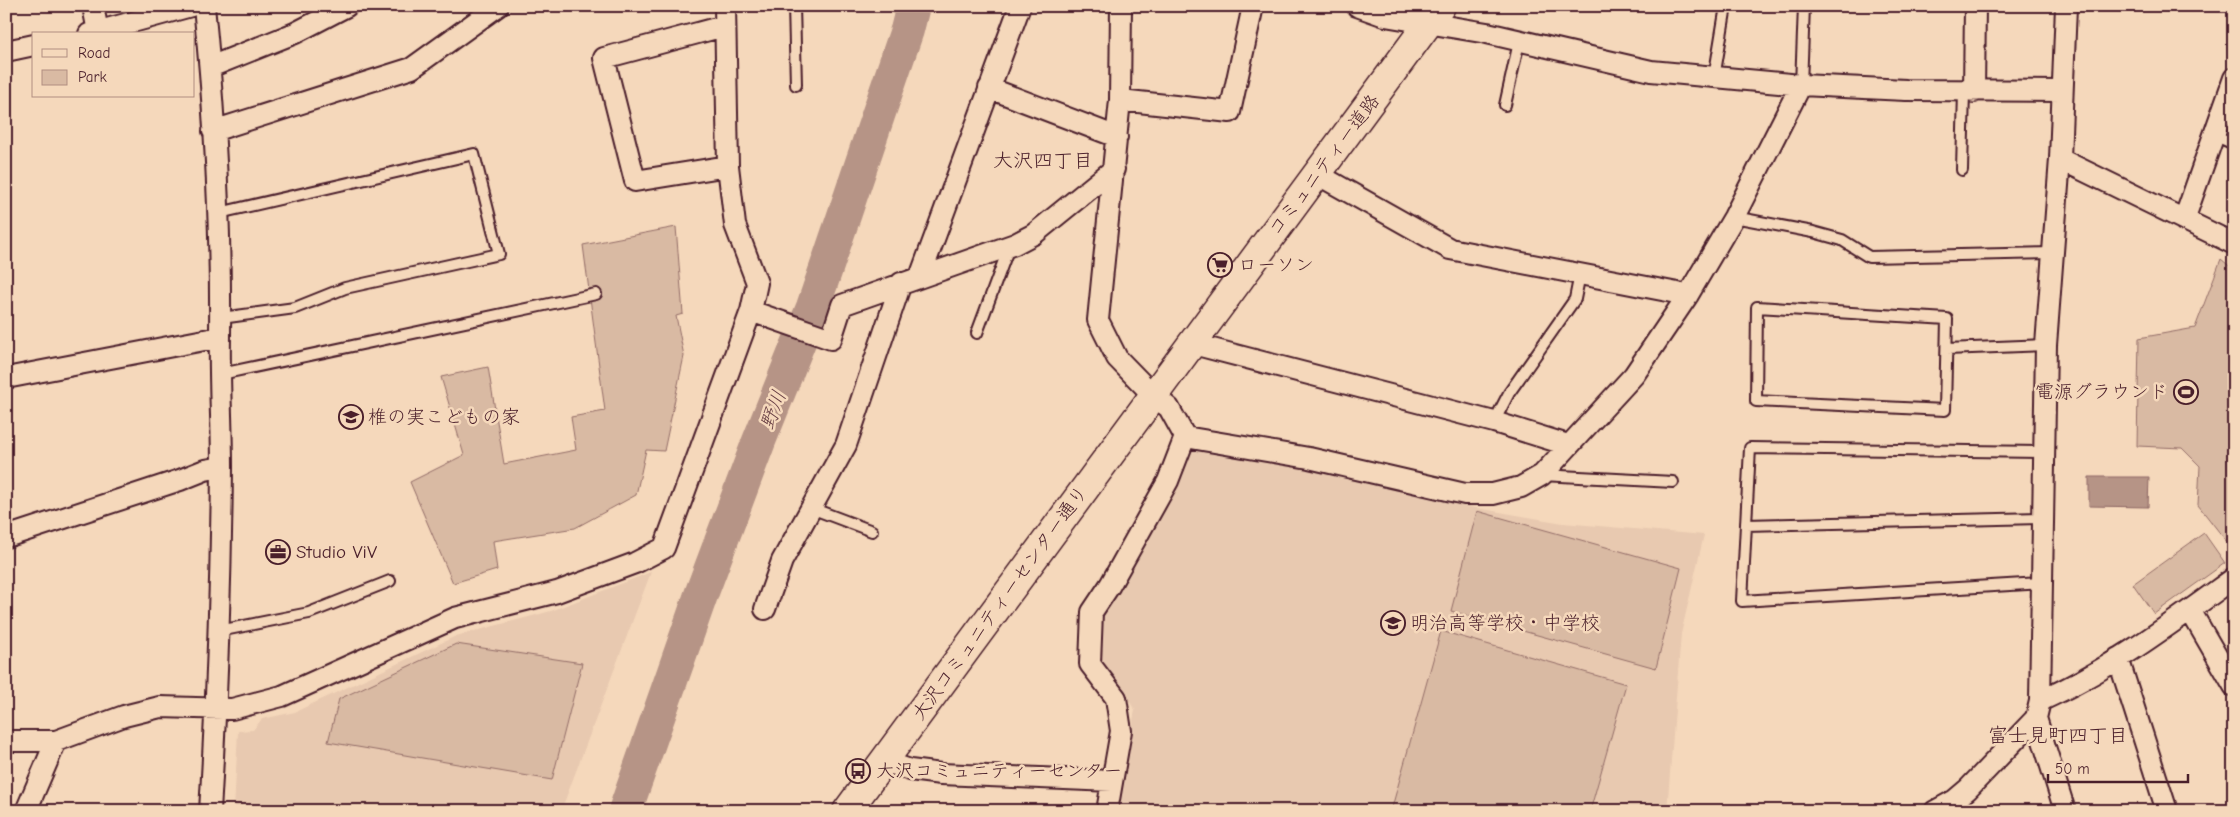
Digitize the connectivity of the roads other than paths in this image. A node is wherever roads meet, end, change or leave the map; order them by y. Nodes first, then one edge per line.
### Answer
1 (93, 6) edge
2 (204, 6) edge
3 (346, 6) edge
4 (498, 6) edge
5 (794, 6) edge
6 (1020, 6) edge
7 (1121, 6) edge
8 (1254, 6) edge
9 (1357, 6) edge
10 (1726, 6) edge
11 (1804, 6) edge
12 (1975, 6) edge
13 (2066, 6) edge
14 (186, 7) edge
15 (1435, 15) edge
16 (725, 16) edge
17 (94, 32) edge
18 (98, 32) edge
19 (1518, 42) junction
20 (32, 45) edge
21 (6, 51) edge
22 (210, 67) junction
23 (1714, 78) junction
24 (2234, 78) edge
25 (796, 85) dead end
26 (1802, 85) junction
27 (989, 88) junction
28 (1969, 91) junction
29 (2062, 91) junction
30 (1120, 100) junction
31 (1505, 105) dead end
32 (213, 131) junction
33 (2214, 135) junction
34 (1117, 137) junction
35 (2234, 144) edge
36 (2060, 160) junction
37 (728, 166) junction
38 (1114, 169) junction
39 (1962, 170) dead end
40 (1317, 174) junction
41 (219, 213) junction
42 (1734, 217) junction
43 (2184, 220) junction
44 (2234, 244) edge
45 (1009, 246) junction
46 (2054, 253) junction
47 (1580, 274) junction
48 (911, 280) junction
49 (596, 294) dead end
50 (1688, 295) junction
51 (753, 311) junction
52 (220, 328) junction
53 (977, 332) dead end
54 (1193, 344) junction
55 (2046, 345) junction
56 (1947, 349) junction
57 (221, 374) junction
58 (6, 378) edge
59 (1153, 395) junction
60 (1494, 422) junction
61 (1185, 437) junction
62 (1568, 445) junction
63 (2045, 452) junction
64 (222, 467) junction
65 (1542, 475) junction
66 (1673, 482) dead end
67 (811, 508) junction
68 (2043, 518) junction
69 (1746, 525) junction
70 (872, 531) dead end
71 (6, 537) edge
72 (2234, 578) edge
73 (390, 581) dead end
74 (2042, 584) junction
75 (765, 609) dead end
76 (2190, 610) junction
77 (219, 631) junction
78 (2118, 658) junction
79 (2234, 686) edge
80 (217, 709) junction
81 (2038, 709) junction
82 (6, 741) edge
83 (56, 741) junction
84 (884, 761) junction
85 (1112, 781) junction
86 (26, 811) edge
87 (210, 811) edge
88 (847, 811) edge
89 (1106, 811) edge
90 (1935, 811) edge
91 (2065, 811) edge
92 (2167, 811) edge

1 - 17 street
2 - 22 street
3 - 22 street
4 - 32 street
5 - 25 lane
6 - 27 street
7 - 30 street
8 - 30 street
9 - 15 street
10 - 23 lane
11 - 26 lane
12 - 28 street
13 - 29 street
14 - 18 street
15 - 19 street
15 - 40 street, コミュニティー道路
16 - 37 street
16 - 37 street
19 - 23 street
19 - 31 lane
20 - 21 street
22 - 32 street
23 - 26 street
24 - 33 street
26 - 28 street
26 - 42 street
27 - 34 street
27 - 48 street
28 - 29 street
28 - 39 lane
29 - 36 street
30 - 34 street
32 - 41 street
33 - 35 lane
33 - 43 street
34 - 38 street
36 - 43 street
36 - 46 street
37 - 51 street
38 - 45 street
38 - 59 street
40 - 47 street
40 - 54 street, コミュニティー道路
41 - 52 street
41 - 52 lane
42 - 46 lane
42 - 50 street
43 - 44 street
45 - 48 street
45 - 53 lane
46 - 55 street
47 - 50 street
47 - 60 lane
48 - 51 street
48 - 67 street
49 - 57 lane
50 - 62 street
51 - 80 street
52 - 57 street
52 - 58 street
54 - 59 street, コミュニティー道路
54 - 60 street
55 - 56 lane
55 - 63 street
56 - 56 lane
57 - 64 street
59 - 61 street
59 - 84 street, 大沢コミュニティーセンター通り
60 - 62 street
61 - 65 street
61 - 85 street
62 - 65 street
63 - 68 street
63 - 69 lane
64 - 71 street
64 - 77 street
65 - 66 lane
67 - 70 lane
67 - 75 street
68 - 69 lane
68 - 74 street
69 - 74 lane
72 - 76 street
73 - 77 lane
74 - 81 street
76 - 78 street
76 - 79 street
77 - 80 street
78 - 81 street
78 - 92 street
80 - 83 street
80 - 87 street
81 - 90 street
81 - 91 street
82 - 83 street
83 - 86 street
84 - 85 street
84 - 88 street, 大沢コミュニティーセンター通り
85 - 89 street

